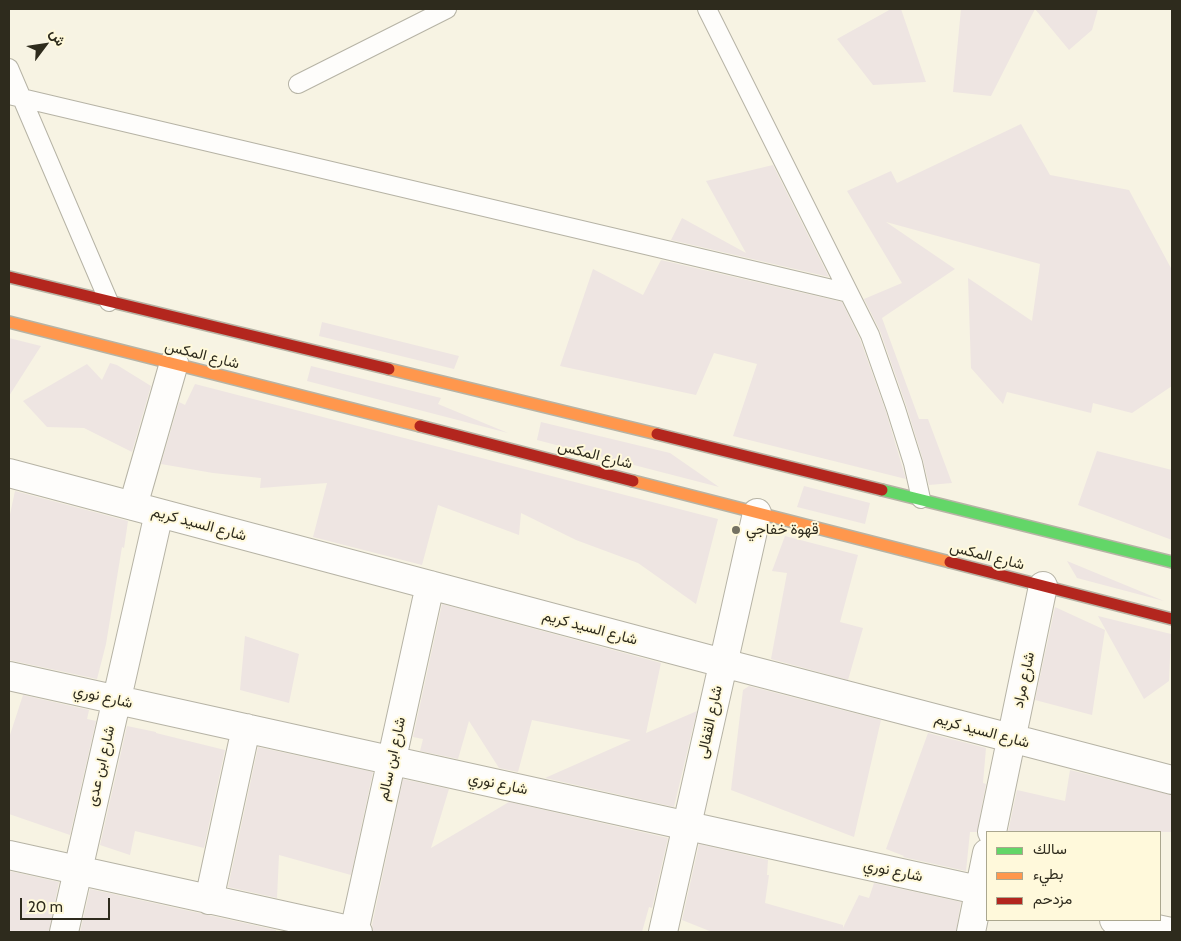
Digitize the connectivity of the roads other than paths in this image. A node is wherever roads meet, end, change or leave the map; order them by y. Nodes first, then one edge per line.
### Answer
1 (448, 9) edge
2 (707, 9) edge
3 (9, 68) edge
4 (298, 84) dead end
5 (16, 97) edge
6 (9, 278) edge
7 (849, 292) junction
8 (109, 302) junction
9 (9, 322) edge
10 (174, 363) junction
11 (9, 473) edge
12 (921, 499) junction
13 (146, 509) junction
14 (756, 513) junction
15 (1172, 562) edge
16 (430, 585) junction
17 (1043, 586) junction
18 (1172, 619) edge
19 (723, 663) junction
20 (9, 676) edge
21 (116, 700) junction
22 (246, 728) junction
23 (1011, 739) junction
24 (392, 761) junction
25 (1172, 780) edge
26 (687, 826) junction
27 (992, 831) edge
28 (9, 855) edge
29 (986, 862) edge
30 (78, 871) junction
31 (983, 891) edge
32 (209, 900) junction
33 (1119, 921) edge
34 (64, 932) edge
35 (356, 932) edge
36 (663, 932) edge
37 (971, 932) edge
38 (1171, 932) edge

1 - 4 lane
2 - 7 lane
3 - 5 lane
5 - 7 lane
5 - 8 lane
6 - 8 main road, شارع المكس
7 - 12 lane
8 - 12 main road, شارع المكس
9 - 10 main road, شارع المكس
10 - 13 street, شارع ابن عدى
10 - 14 main road, شارع المكس
11 - 13 street, شارع السيد كريم
12 - 15 main road, شارع المكس
13 - 16 street, شارع السيد كريم
13 - 21 street, شارع ابن عدى
14 - 17 main road, شارع المكس
14 - 19 street, شارع القفالى
16 - 19 street, شارع السيد كريم
16 - 24 street, شارع ابن سالم
17 - 18 main road, شارع المكس
17 - 23 street, شارع مراد
19 - 23 street, شارع السيد كريم
19 - 26 street, شارع القفالى
20 - 21 street, شارع نوري
21 - 22 street, شارع نوري
21 - 30 street, شارع ابن عدى
22 - 24 street, شارع نوري
22 - 32 street
23 - 25 street, شارع السيد كريم
23 - 27 street, شارع مراد
24 - 26 street, شارع نوري
24 - 35 street, شارع ابن سالم
26 - 31 street, شارع نوري
26 - 36 street, شارع القفالى
28 - 30 street
29 - 31 street
30 - 32 street
30 - 34 street, شارع ابن عدى
31 - 37 street
32 - 35 street
33 - 38 street

